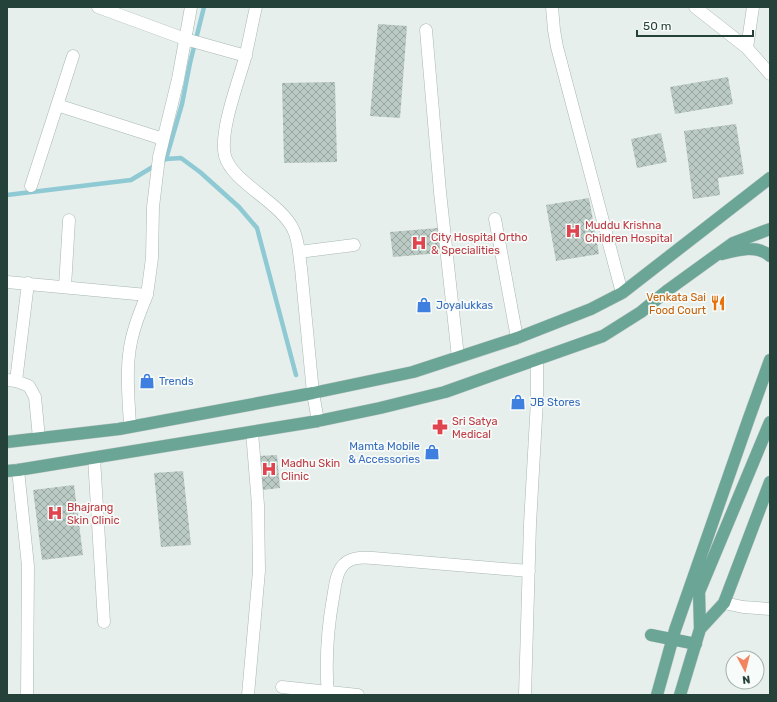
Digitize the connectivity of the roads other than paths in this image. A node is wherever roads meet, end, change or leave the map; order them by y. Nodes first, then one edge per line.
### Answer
1 (98, 7) edge
2 (192, 7) edge
3 (256, 7) edge
4 (552, 7) edge
5 (695, 7) edge
6 (753, 7) edge
7 (426, 30) dead end
8 (185, 39) junction
9 (750, 51) junction
10 (73, 56) dead end
11 (246, 56) junction
12 (770, 58) edge
13 (770, 74) edge
14 (57, 105) junction
15 (163, 139) junction
16 (770, 178) edge
17 (31, 186) dead end
18 (770, 189) edge
19 (738, 204) junction
20 (495, 219) dead end
21 (69, 220) dead end
22 (770, 229) edge
23 (354, 245) dead end
24 (299, 252) junction
25 (715, 255) junction
26 (770, 256) edge
27 (7, 282) edge
28 (28, 283) junction
29 (65, 287) junction
30 (622, 293) junction
31 (147, 295) junction
32 (517, 338) junction
33 (458, 357) junction
34 (536, 359) junction
35 (770, 360) edge
36 (12, 380) edge
37 (313, 393) junction
38 (318, 421) junction
39 (770, 422) edge
40 (130, 426) junction
41 (252, 432) junction
42 (39, 438) junction
43 (7, 442) edge
44 (94, 458) junction
45 (13, 470) edge
46 (770, 482) edge
47 (529, 571) junction
48 (724, 603) junction
49 (770, 609) edge
50 (104, 622) dead end
51 (700, 629) junction
52 (651, 635) dead end
53 (672, 640) junction
54 (696, 644) junction
55 (282, 687) dead end
56 (328, 693) edge
57 (28, 695) edge
58 (248, 695) edge
59 (358, 695) edge
60 (525, 695) edge
61 (657, 695) edge
62 (680, 695) edge

1 - 8 street
2 - 8 street
3 - 11 street
4 - 30 street
5 - 9 street
6 - 9 street
7 - 33 street
8 - 11 street
8 - 15 street
9 - 12 street
9 - 13 street
10 - 14 street
11 - 24 street
14 - 15 street
14 - 17 street
15 - 31 street
16 - 19 main road
18 - 19 main road
19 - 30 main road
20 - 32 street
21 - 29 street
22 - 25 main road
23 - 24 street
24 - 37 street
25 - 26 main road
25 - 34 main road
27 - 28 street
28 - 29 street
28 - 36 street
29 - 31 street
30 - 32 main road
31 - 40 street
32 - 33 main road
33 - 37 main road
34 - 38 main road
34 - 47 street
35 - 53 main road
36 - 42 street
37 - 38 street
37 - 40 main road
38 - 41 main road
39 - 51 main road
40 - 42 main road
41 - 44 main road
41 - 58 street
42 - 43 main road
44 - 45 main road
44 - 50 street
45 - 57 street
46 - 48 main road
47 - 56 street
47 - 60 street
48 - 49 street
48 - 51 main road
51 - 54 main road
52 - 53 main road
53 - 54 main road
53 - 61 main road
54 - 62 main road
55 - 56 street
56 - 59 street

